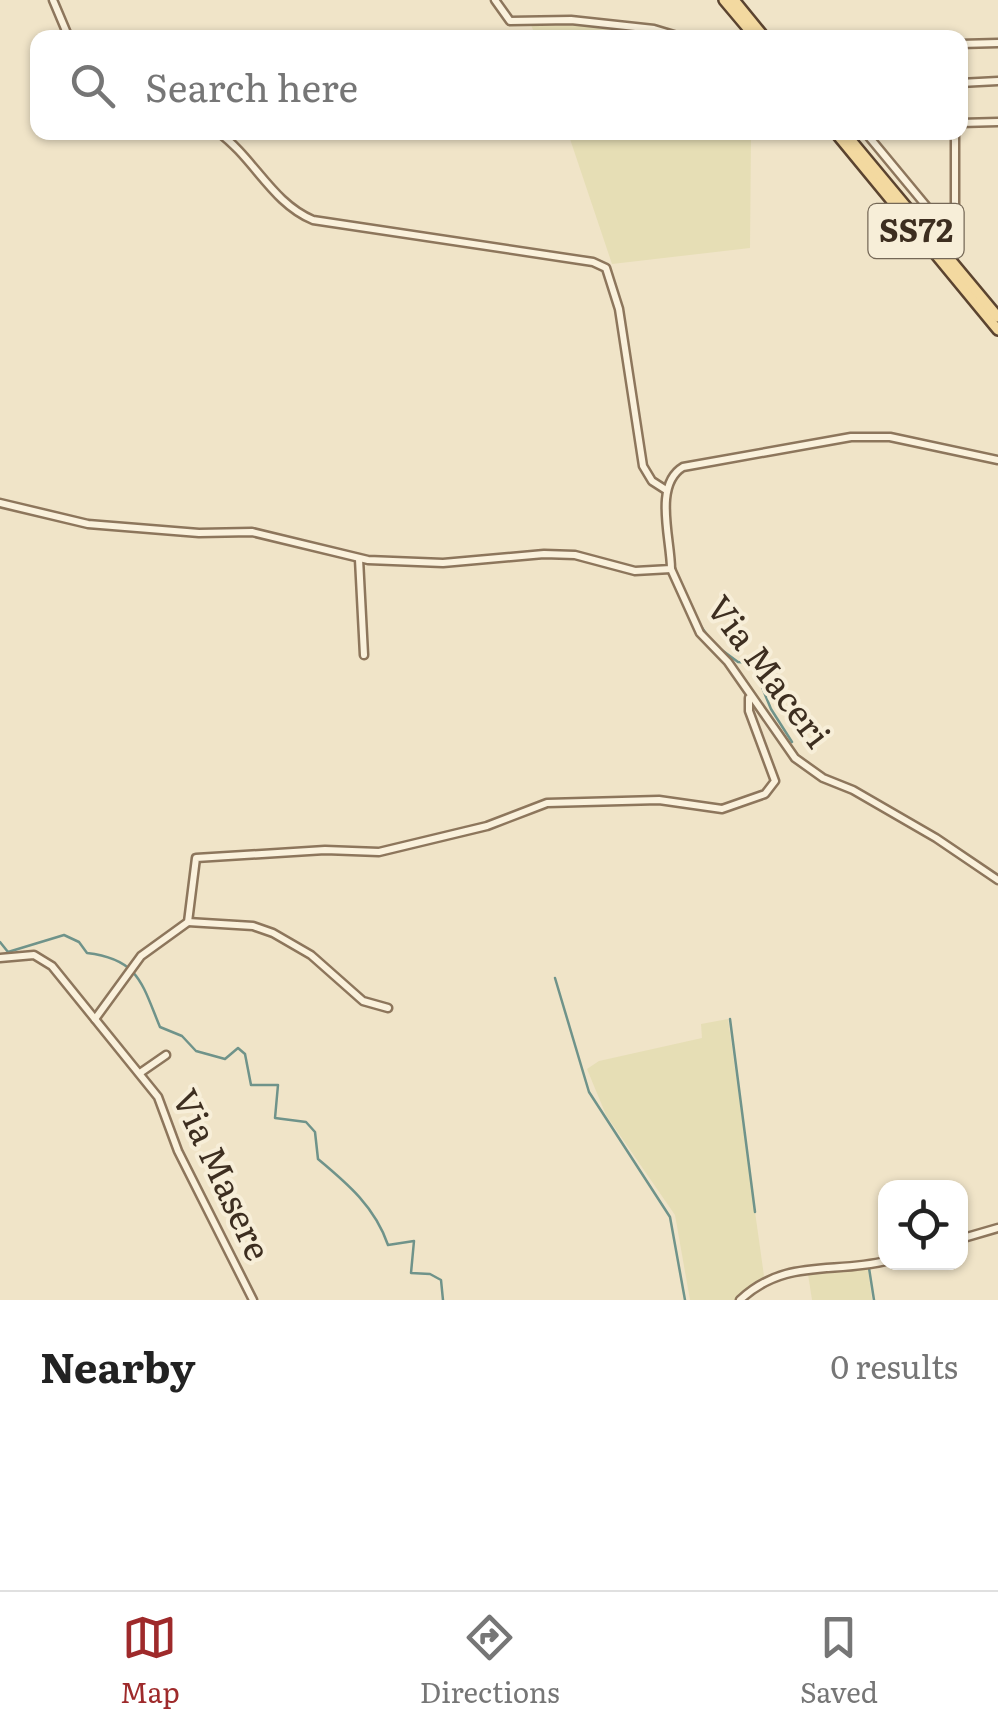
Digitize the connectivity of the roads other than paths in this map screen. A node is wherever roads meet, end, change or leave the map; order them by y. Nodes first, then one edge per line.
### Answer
1 (53, 0) edge
2 (494, 0) edge
3 (724, 0) edge
4 (734, 0) edge
5 (66, 30) edge
6 (657, 30) edge
7 (749, 30) edge
8 (758, 30) edge
9 (998, 43) edge
10 (968, 44) edge
11 (998, 81) edge
12 (968, 83) edge
13 (998, 122) edge
14 (968, 123) edge
15 (227, 140) edge
16 (841, 140) edge
17 (851, 140) edge
18 (872, 140) edge
19 (955, 140) edge
20 (998, 317) edge
21 (998, 330) edge
22 (998, 460) edge
23 (666, 490) junction
24 (0, 504) edge
25 (359, 559) junction
26 (671, 569) junction
27 (364, 655) dead end
28 (749, 698) junction
29 (998, 880) edge
30 (188, 922) junction
31 (0, 958) edge
32 (388, 1008) dead end
33 (94, 1019) junction
34 (166, 1056) dead end
35 (140, 1073) junction
36 (998, 1228) edge
37 (968, 1237) edge
38 (878, 1262) edge
39 (253, 1300) edge
40 (740, 1300) edge

1 - 5 street
2 - 6 street
3 - 7 main road
4 - 8 main road
9 - 10 street
11 - 12 street
13 - 14 street
15 - 23 street
16 - 21 main road, SS72
17 - 20 main road, SS72
18 - 19 street
22 - 23 street
23 - 26 street
24 - 25 street
25 - 26 street
25 - 27 street
26 - 28 street, Via Maceri
28 - 29 street, Via Maceri
28 - 30 street
30 - 32 street
30 - 33 street
31 - 33 street, Via Masere
33 - 35 street, Via Masere
34 - 35 street, Via Masere
35 - 39 street, Via Masere
36 - 37 street
38 - 40 street

